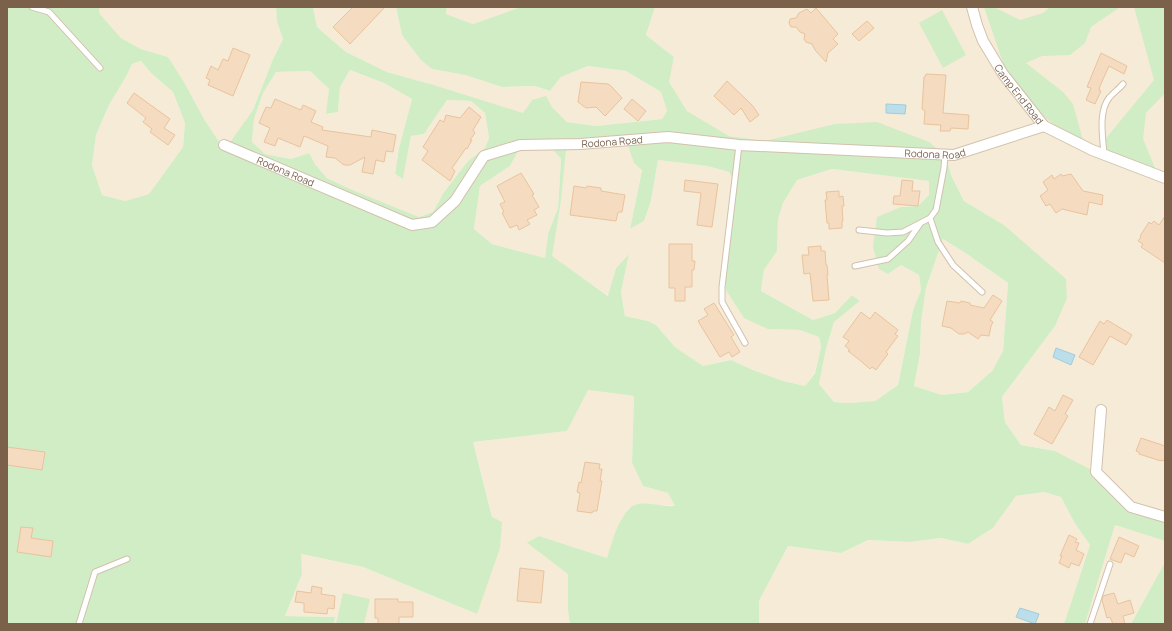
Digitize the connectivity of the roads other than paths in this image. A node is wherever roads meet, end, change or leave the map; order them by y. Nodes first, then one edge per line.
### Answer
1 (32, 7) edge
2 (972, 7) edge
3 (100, 68) dead end
4 (1123, 84) dead end
5 (1044, 126) junction
6 (224, 145) dead end
7 (739, 145) junction
8 (945, 155) junction
9 (1104, 155) junction
10 (1165, 178) edge
11 (930, 218) junction
12 (920, 223) junction
13 (859, 230) dead end
14 (855, 266) dead end
15 (982, 292) dead end
16 (745, 342) dead end
17 (1100, 410) dead end
18 (1165, 517) edge
19 (127, 559) dead end
20 (1110, 564) dead end
21 (79, 624) edge
22 (1090, 624) edge

1 - 3 lane
2 - 5 street, Camp End Road
4 - 9 lane
5 - 8 street, Rodona Road
5 - 9 street, Camp End Road
6 - 7 street, Rodona Road
7 - 8 street, Rodona Road
7 - 16 lane
8 - 11 lane
9 - 10 street, Camp End Road
11 - 12 lane
11 - 15 lane
12 - 13 lane
12 - 14 lane
17 - 18 street
19 - 21 lane
20 - 22 lane

